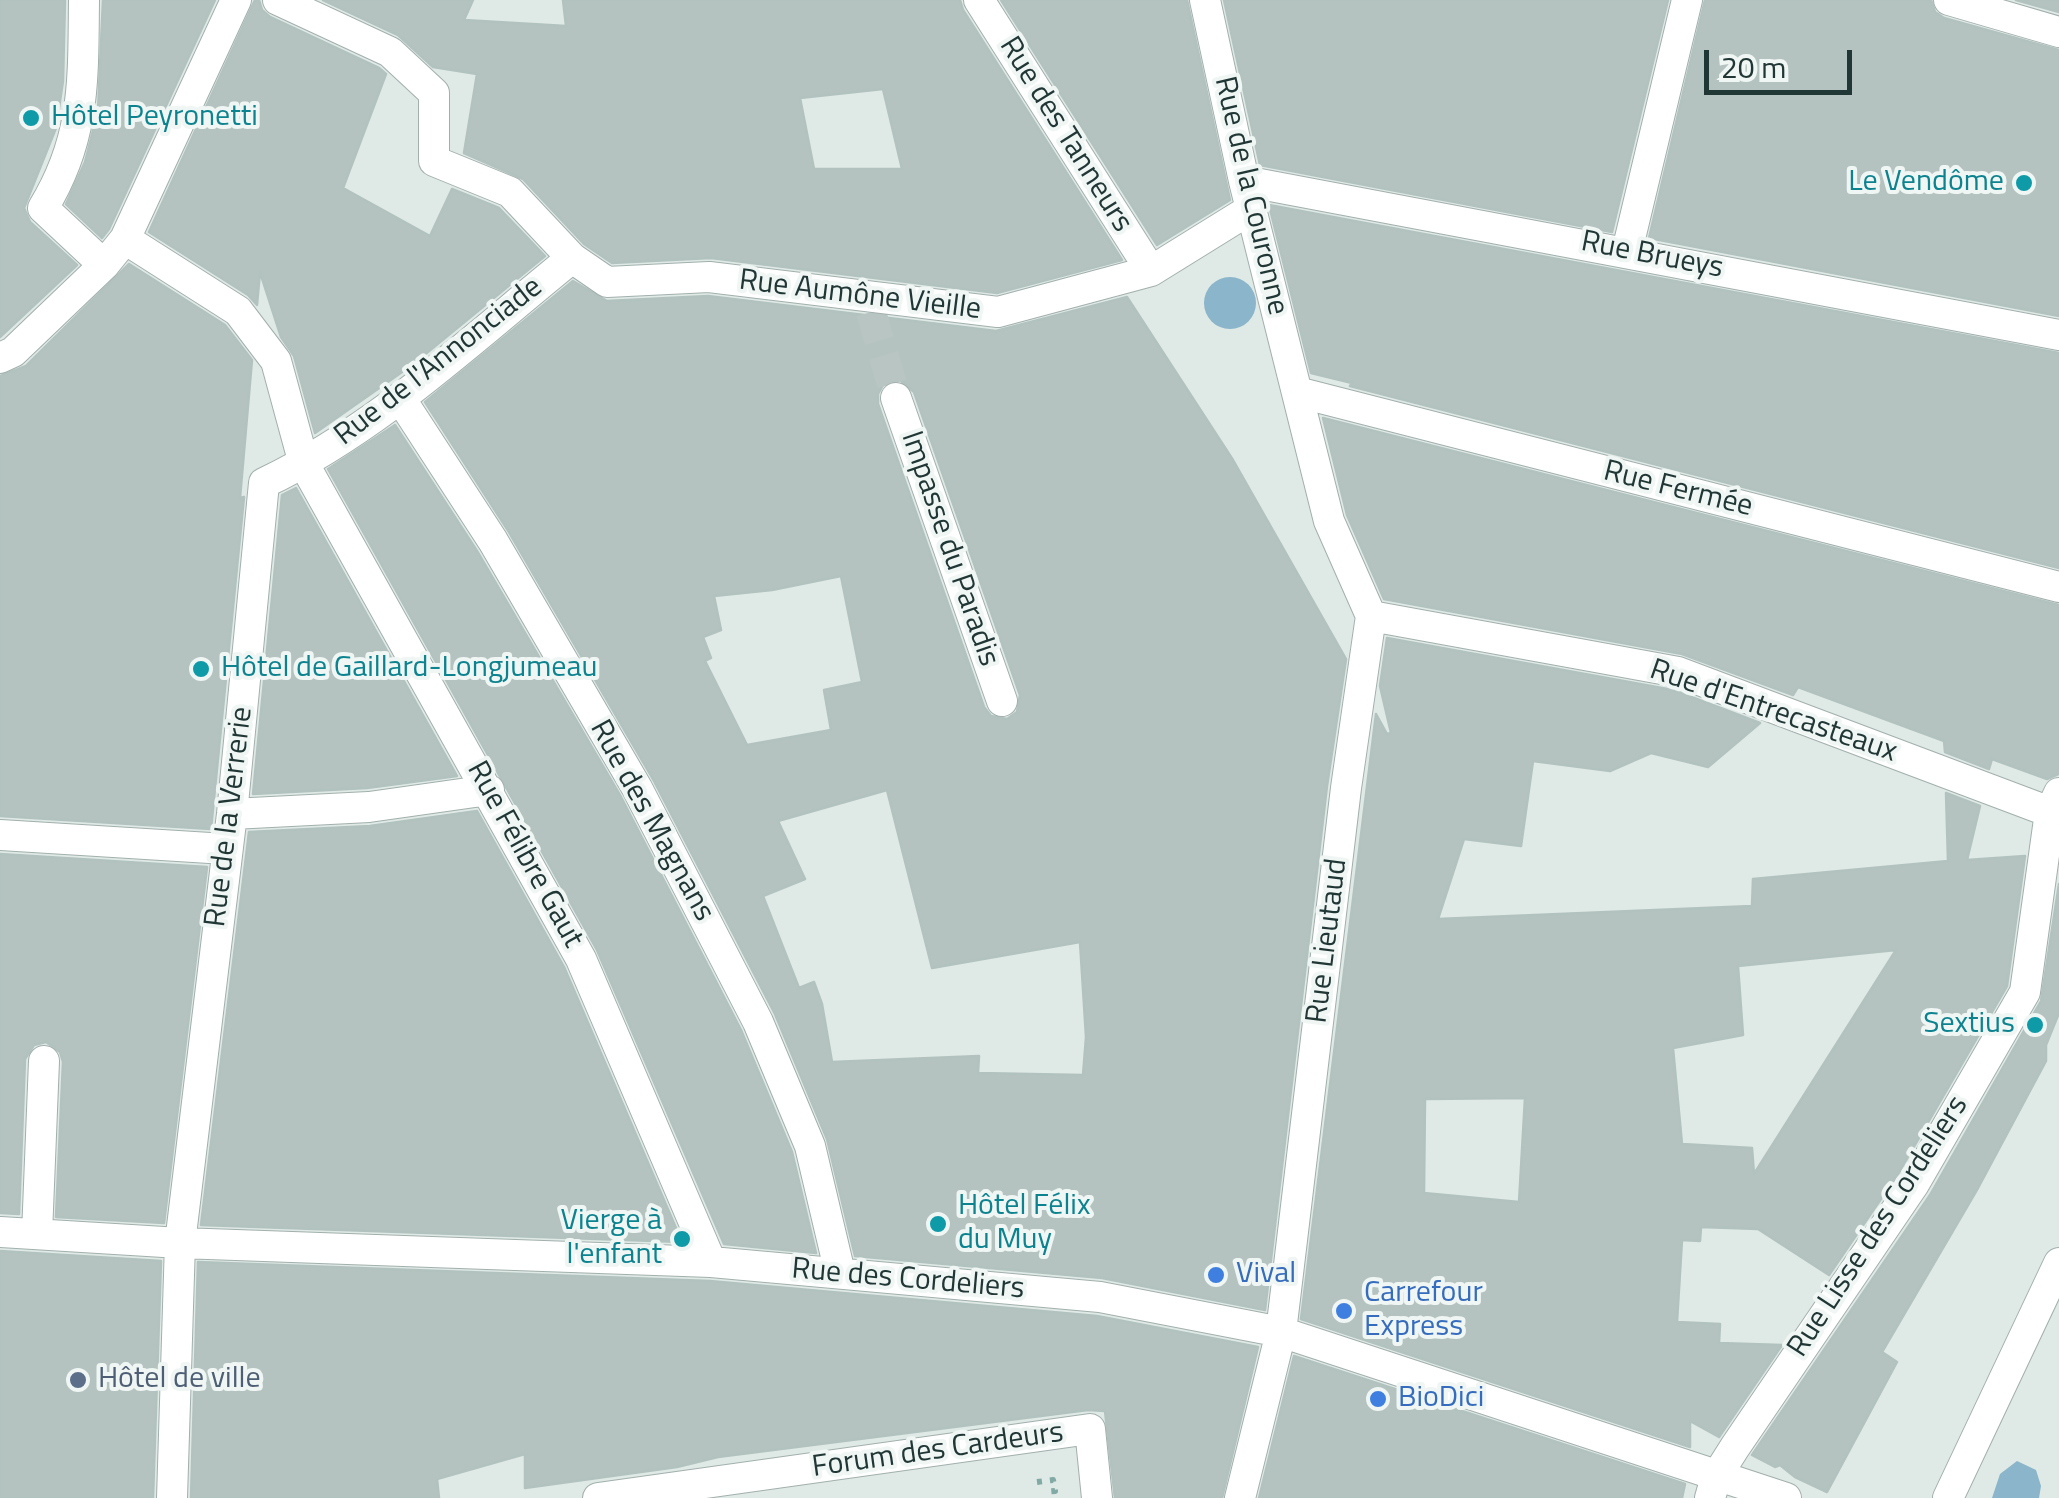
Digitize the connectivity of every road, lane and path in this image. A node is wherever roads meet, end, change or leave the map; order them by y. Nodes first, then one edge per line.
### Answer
1 (84, 0) edge
2 (236, 0) edge
3 (278, 0) edge
4 (979, 0) edge
5 (1205, 0) edge
6 (1686, 0) edge
7 (1949, 0) edge
8 (2059, 32) edge
9 (1248, 195) junction
10 (125, 238) junction
11 (1627, 252) junction
12 (572, 258) junction
13 (104, 266) junction
14 (1151, 271) junction
15 (2059, 334) edge
16 (0, 358) edge
17 (1297, 392) junction
18 (400, 398) junction
19 (896, 398) tunnel mouth
20 (304, 464) junction
21 (2059, 587) edge
22 (1370, 616) junction
23 (1002, 700) dead end
24 (489, 790) junction
25 (2055, 803) edge
26 (232, 814) junction
27 (0, 835) edge
28 (226, 849) junction
29 (44, 1060) dead end
30 (0, 1232) edge
31 (37, 1234) junction
32 (180, 1243) junction
33 (711, 1262) junction
34 (2059, 1264) edge
35 (840, 1273) junction
36 (1281, 1332) junction
37 (1037, 1482) dead end
38 (1713, 1487) edge
39 (1044, 1492) dead end
40 (172, 1498) edge
41 (598, 1498) edge
42 (1097, 1498) edge
43 (1240, 1498) edge
44 (1786, 1498) edge
45 (1948, 1498) edge

1 - 13 street
2 - 10 street
3 - 12 street, Rue Aumône Vieille
4 - 14 street, Rue des Tanneurs
5 - 9 street, Rue de la Couronne
6 - 11 street
7 - 8 street
9 - 11 street, Rue Brueys
9 - 14 street, Rue Aumône Vieille
9 - 17 street, Rue de la Couronne
10 - 13 street
10 - 20 street
11 - 15 street, Rue Brueys
12 - 14 street, Rue Aumône Vieille
12 - 18 street, Rue de l'Annonciade
13 - 16 street
17 - 21 street, Rue Fermée
17 - 22 street
18 - 20 street, Rue de l'Annonciade
18 - 35 street, Rue des Magnans
19 - 23 street, Impasse du Paradis
20 - 24 street, Rue Félibre Gaut
20 - 26 street, Rue de la Verrerie
22 - 25 street, Rue d'Entrecasteaux
22 - 36 street, Rue Lieutaud
24 - 26 street
24 - 33 street, Rue Félibre Gaut
25 - 38 street, Rue Lisse des Cordeliers
26 - 28 street, Rue de la Verrerie
27 - 28 street
28 - 32 street, Rue de la Verrerie
29 - 31 street
30 - 31 street, Rue des Cordeliers
31 - 32 street, Rue des Cordeliers
32 - 33 street, Rue des Cordeliers
32 - 40 street, Rue de la Verrerie
33 - 35 street, Rue des Cordeliers
34 - 45 street
35 - 36 street, Rue des Cordeliers
36 - 38 street, Rue des Cordeliers
36 - 43 street, Rue Lieutaud
37 - 39 path
38 - 44 street, Rue des Cordeliers
41 - 42 street, Forum des Cardeurs

